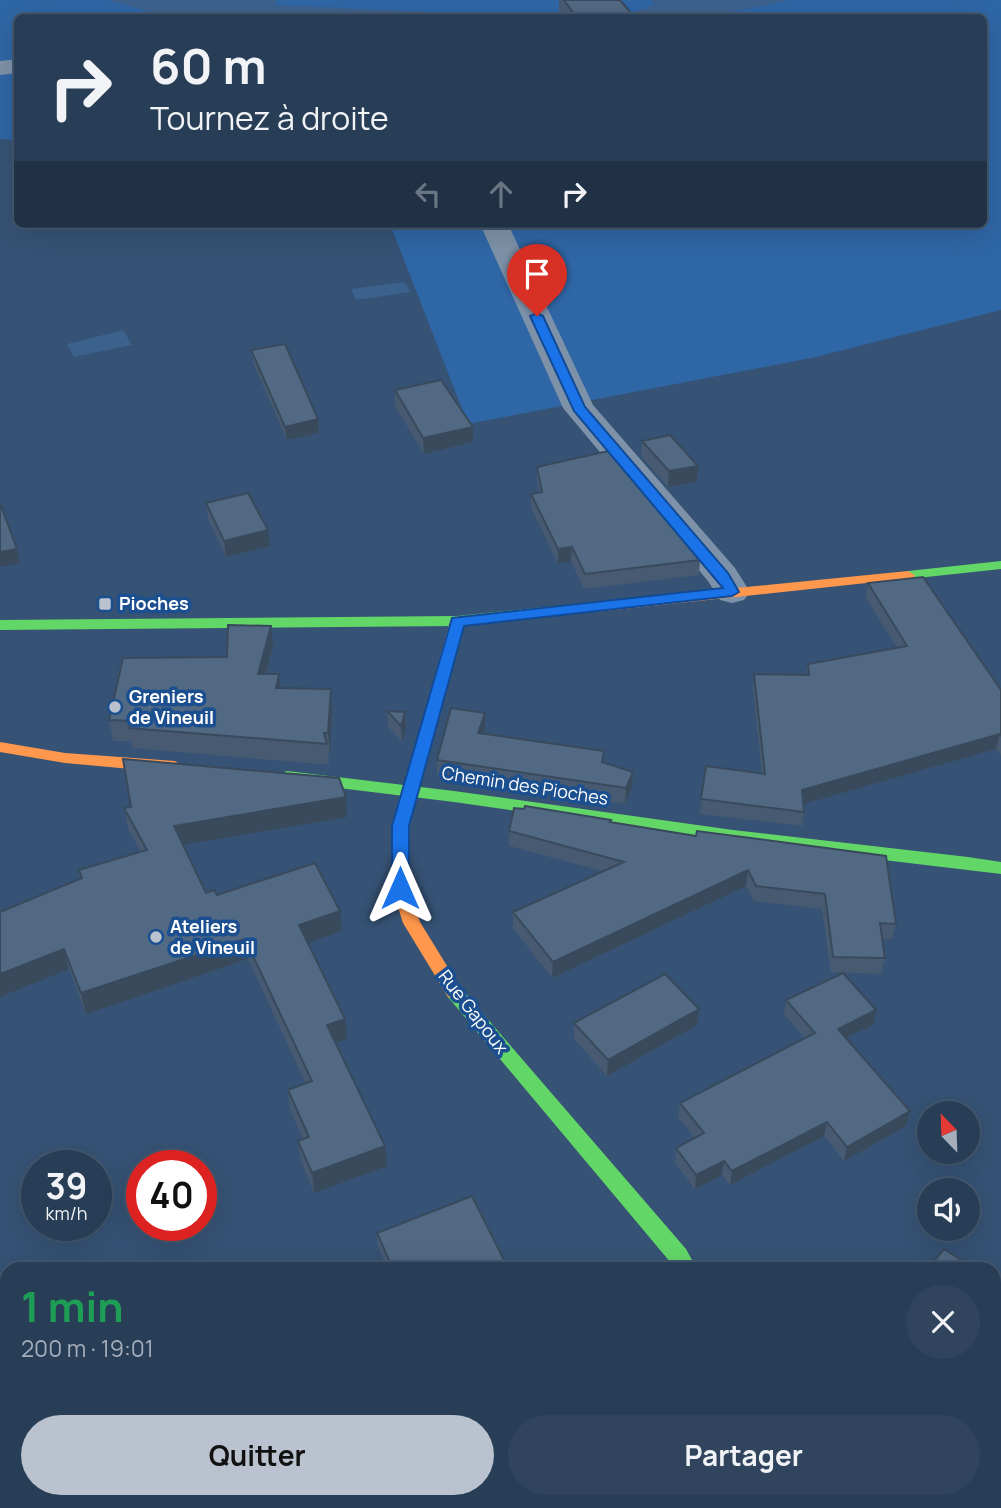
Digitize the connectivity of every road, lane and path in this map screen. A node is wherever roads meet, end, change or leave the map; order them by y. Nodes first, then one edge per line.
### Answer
1 (496, 228) edge
2 (1001, 565) edge
3 (732, 592) junction
4 (457, 621) junction
5 (0, 625) edge
6 (0, 747) edge
7 (188, 768) edge
8 (270, 775) edge
9 (410, 788) junction
10 (1001, 868) edge
11 (683, 1262) edge

1 - 3 street
2 - 3 street
3 - 4 street
4 - 5 street
4 - 9 street, Rue Gapoux
6 - 7 street
8 - 9 street, Chemin des Pioches
9 - 10 street, Chemin des Pioches
9 - 11 street, Rue Gapoux

